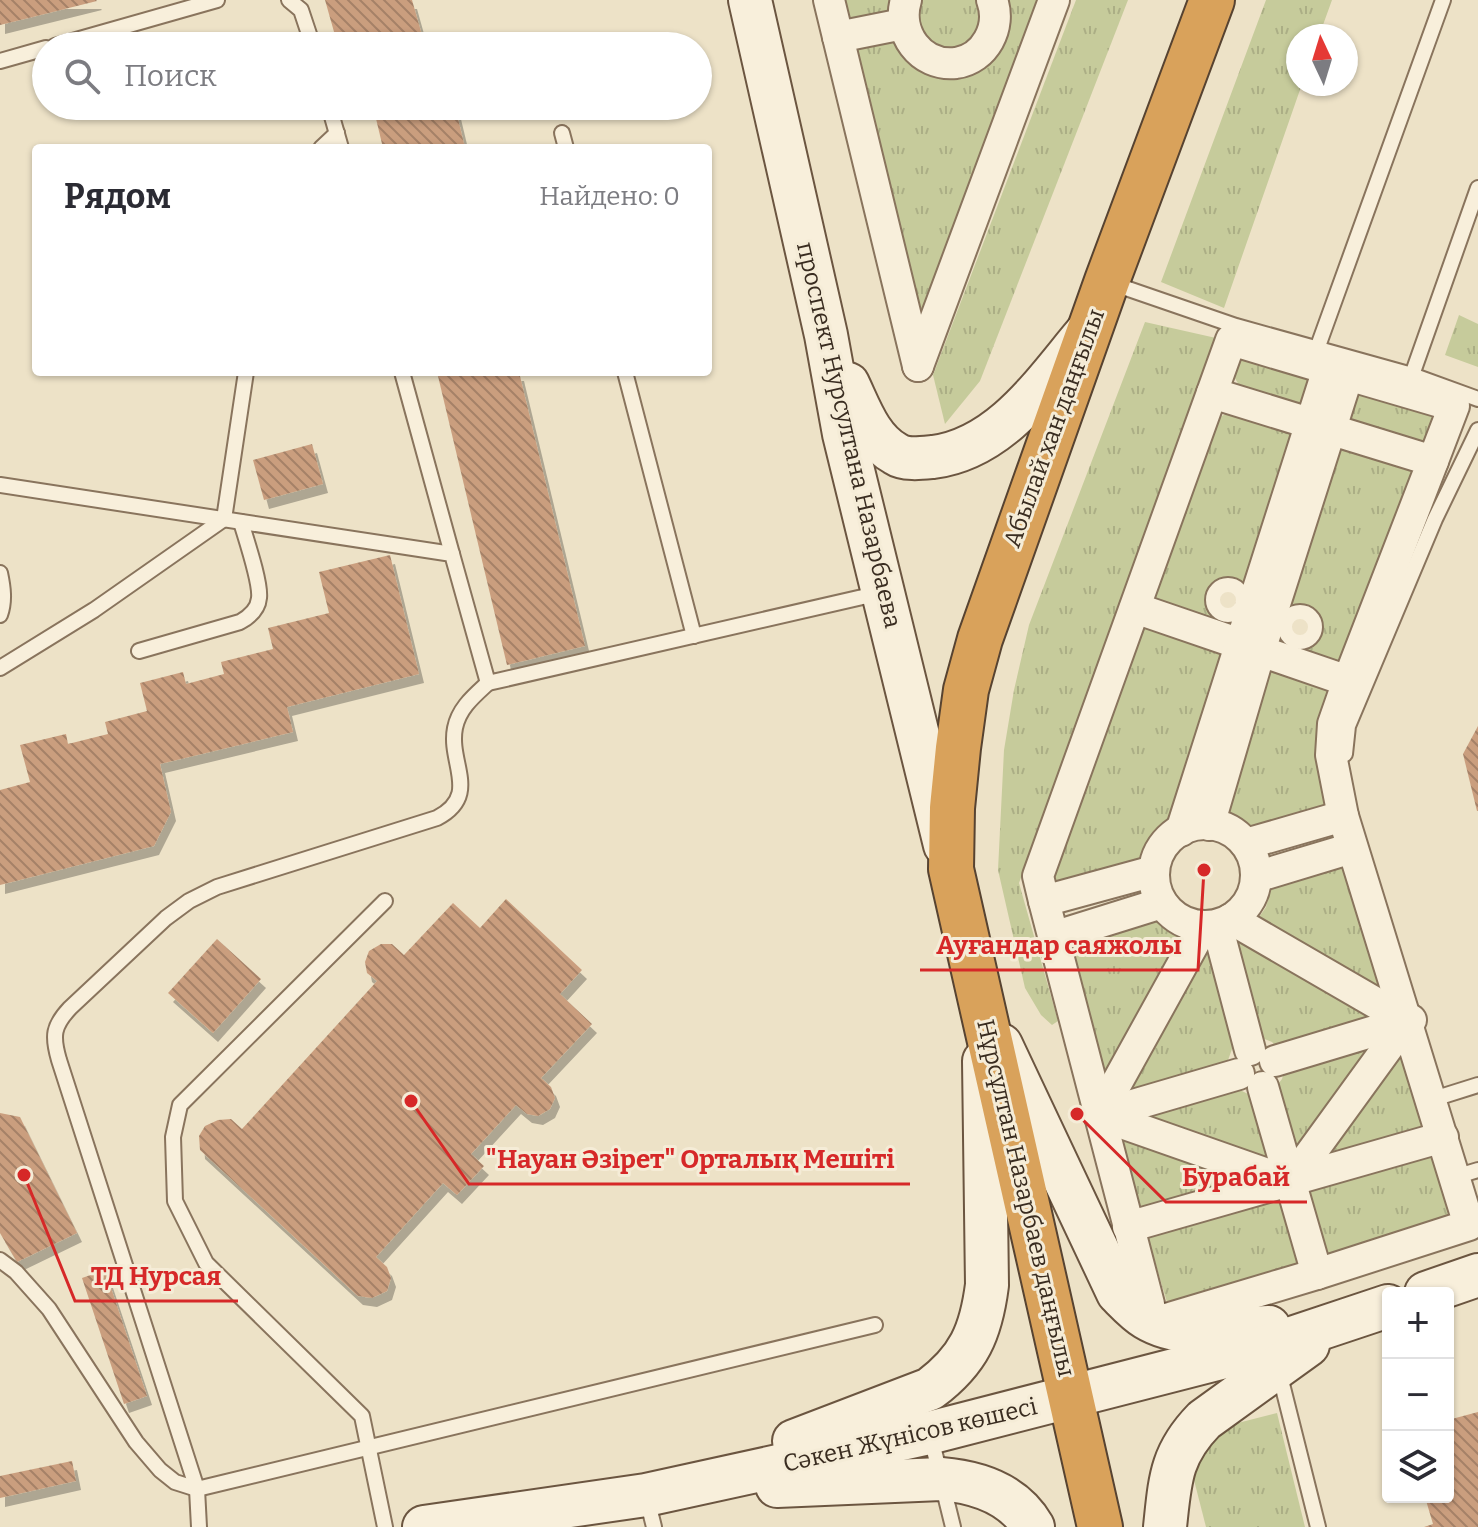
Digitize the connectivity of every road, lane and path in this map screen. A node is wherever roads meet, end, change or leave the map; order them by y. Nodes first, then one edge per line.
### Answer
1 (217, 0) edge
2 (289, 0) edge
3 (750, 0) edge
4 (829, 0) edge
5 (992, 0) edge
6 (1054, 0) edge
7 (1212, 0) edge
8 (1443, 0) edge
9 (905, 12) edge
10 (104, 32) edge
11 (308, 32) edge
12 (838, 37) junction
13 (32, 52) edge
14 (0, 61) edge
15 (333, 120) edge
16 (337, 133) junction
17 (325, 144) edge
18 (340, 144) edge
19 (1478, 188) edge
20 (1107, 281) junction
21 (1089, 330) junction
22 (826, 335) junction
23 (1331, 365) junction
24 (1412, 375) junction
25 (245, 376) edge
26 (403, 376) edge
27 (626, 376) edge
28 (1212, 393) junction
29 (1478, 399) edge
30 (1321, 428) junction
31 (1478, 430) edge
32 (1433, 461) junction
33 (0, 485) edge
34 (224, 519) junction
35 (241, 522) junction
36 (452, 554) junction
37 (0, 573) edge
38 (884, 592) junction
39 (1135, 608) junction
40 (0, 615) edge
41 (1266, 622) junction
42 (694, 636) junction
43 (1238, 643) junction
44 (139, 651) dead end
45 (0, 668) edge
46 (1348, 681) junction
47 (488, 683) junction
48 (1343, 816) junction
49 (1195, 828) junction
50 (1291, 831) junction
51 (1246, 844) junction
52 (1352, 848) junction
53 (1301, 863) junction
54 (951, 869) junction
55 (1154, 871) junction
56 (1256, 877) junction
57 (1093, 888) junction
58 (385, 901) dead end
59 (1044, 901) junction
60 (1162, 903) junction
61 (1103, 921) junction
62 (1217, 924) junction
63 (1053, 937) junction
64 (983, 1008) junction
65 (1413, 1019) junction
66 (1257, 1068) junction
67 (1478, 1085) edge
68 (1443, 1096) junction
69 (1099, 1115) junction
70 (1443, 1137) junction
71 (1473, 1172) edge
72 (1290, 1182) junction
73 (1473, 1188) dead end
74 (1128, 1227) junction
75 (0, 1260) edge
76 (1317, 1274) junction
77 (1478, 1275) edge
78 (1443, 1287) edge
79 (1382, 1308) edge
80 (1152, 1313) junction
81 (1338, 1323) junction
82 (875, 1325) dead end
83 (1275, 1356) junction
84 (1071, 1397) junction
85 (929, 1433) junction
86 (369, 1447) junction
87 (941, 1479) junction
88 (197, 1489) junction
89 (653, 1504) edge
90 (199, 1527) edge
91 (385, 1527) edge
92 (424, 1527) edge
93 (953, 1527) edge
94 (1033, 1527) edge
95 (1100, 1527) edge
96 (1165, 1527) edge
97 (1318, 1527) edge

1 - 10 lane
2 - 11 lane
3 - 22 street, проспект Нурсултана Назарбаева
4 - 12 street
5 - 9 street
6 - 12 street
7 - 20 highway, Абылай хан даңғылы
8 - 23 lane
9 - 12 street
13 - 14 lane
15 - 16 lane
16 - 17 lane
16 - 18 lane
19 - 24 lane
20 - 21 highway, Абылай хан даңғылы
20 - 23 lane
21 - 22 street
21 - 54 highway, Абылай хан даңғылы
22 - 38 street, проспект Нурсултана Назарбаева
23 - 24 lane
23 - 28 street
23 - 30 street
23 - 32 street
24 - 29 lane
25 - 34 lane
26 - 36 lane
27 - 42 lane
28 - 30 street
28 - 39 street
30 - 32 street
30 - 41 street
31 - 65 lane
32 - 46 street
33 - 34 lane
34 - 35 lane
34 - 45 lane
35 - 36 lane
35 - 44 lane
36 - 47 lane
37 - 40 lane
38 - 42 lane
38 - 54 street, проспект Нурсултана Назарбаева
39 - 43 street
39 - 59 street
41 - 43 street
41 - 43 street
41 - 46 street
42 - 47 lane
43 - 49 street
46 - 48 street
47 - 88 lane
48 - 50 street
48 - 52 street
49 - 51 street
49 - 55 street
50 - 51 street
50 - 53 street
51 - 56 street
52 - 53 street
52 - 65 street
53 - 56 street
54 - 64 highway, Нұрсұлтан Назарбаев даңғылы
55 - 57 street
55 - 60 street
56 - 62 street
57 - 59 street
57 - 61 street
58 - 86 lane
59 - 63 street
60 - 61 street
60 - 62 street
61 - 63 street
62 - 65 street
62 - 66 street
62 - 69 street
63 - 69 street
64 - 80 street
64 - 84 highway, Нұрсұлтан Назарбаев даңғылы
64 - 89 street
65 - 66 street
65 - 68 lane
65 - 70 street
65 - 72 street
66 - 69 street
66 - 72 street
67 - 68 lane
68 - 71 lane
69 - 72 street
69 - 74 street
70 - 72 street
70 - 76 street
71 - 73 lane
72 - 74 street
72 - 76 street
74 - 80 street
75 - 88 lane
76 - 80 street
77 - 78 street
79 - 81 street
80 - 81 street
81 - 83 street
82 - 86 lane
83 - 84 street, Сәкен Жүнісов көшесі
83 - 96 street
83 - 97 lane
84 - 85 street, Сәкен Жүнісов көшесі
84 - 95 highway, Нұрсұлтан Назарбаев даңғылы
85 - 87 lane
85 - 89 street, Сәкен Жүнісов көшесі
86 - 88 lane
86 - 91 lane
87 - 89 street
87 - 93 lane
87 - 94 street
88 - 90 lane
89 - 92 street, Сәкен Жүнісов көшесі

